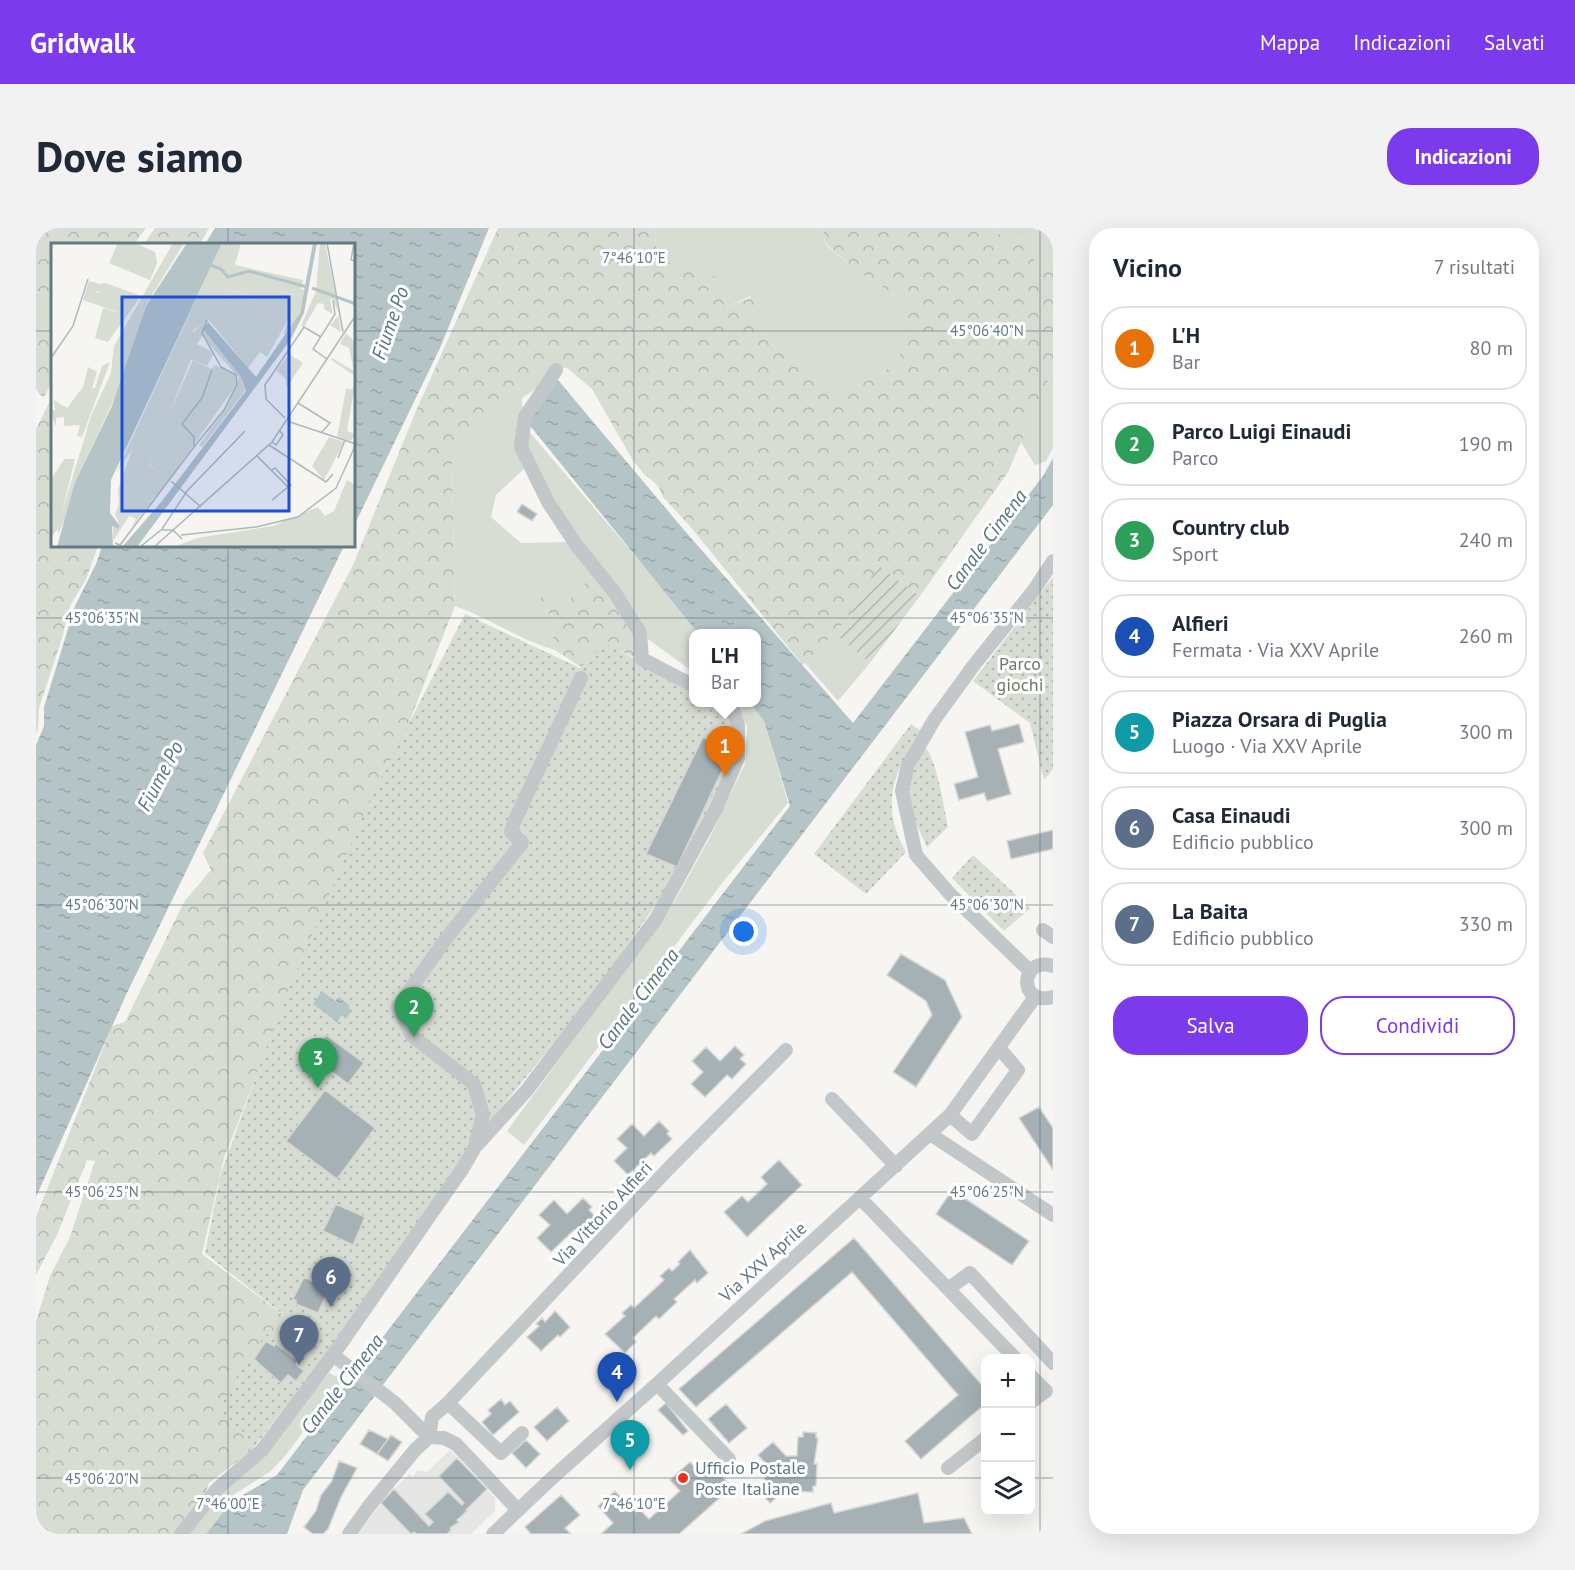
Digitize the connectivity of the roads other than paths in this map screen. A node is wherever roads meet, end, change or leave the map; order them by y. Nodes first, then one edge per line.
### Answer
1 (556, 370) dead end
2 (1053, 561) edge
3 (581, 678) dead end
4 (689, 684) edge
5 (732, 707) edge
6 (1053, 965) edge
7 (1030, 971) junction
8 (1035, 997) junction
9 (1053, 997) edge
10 (999, 1048) junction
11 (786, 1050) dead end
12 (832, 1099) dead end
13 (950, 1115) junction
14 (930, 1134) junction
15 (474, 1149) junction
16 (896, 1166) junction
17 (860, 1198) junction
18 (1053, 1215) edge
19 (948, 1289) junction
20 (1016, 1322) junction
21 (996, 1340) junction
22 (1010, 1354) edge
23 (333, 1355) junction
24 (1053, 1363) edge
25 (1035, 1378) edge
26 (657, 1384) junction
27 (1049, 1388) edge
28 (1035, 1399) edge
29 (448, 1403) junction
30 (522, 1433) dead end
31 (429, 1437) junction
32 (981, 1442) edge
33 (729, 1459) dead end
34 (948, 1468) dead end
35 (518, 1510) junction
36 (181, 1534) edge
37 (349, 1534) edge
38 (493, 1534) edge

1 - 4 street
2 - 7 street
3 - 15 street
5 - 15 street
6 - 7 street
7 - 8 street
8 - 9 street
8 - 10 street, Via XXV Aprile
10 - 13 street, Via XXV Aprile
10 - 13 street
11 - 29 street, Via Vittorio Alfieri
12 - 16 street
13 - 14 street, Via XXV Aprile
14 - 16 street, Via XXV Aprile
14 - 18 street
15 - 23 street
16 - 17 street, Via XXV Aprile
17 - 19 street
17 - 26 street, Via XXV Aprile
19 - 20 street
19 - 21 street
20 - 21 street
20 - 24 street
21 - 22 street
23 - 31 street
23 - 36 street
25 - 27 street
26 - 33 street
26 - 35 street, Via XXV Aprile
27 - 28 street
29 - 30 street
29 - 31 street, Via Vittorio Alfieri
31 - 35 street
31 - 37 street, Via Vittorio Alfieri
32 - 34 street
35 - 38 street, Via XXV Aprile

